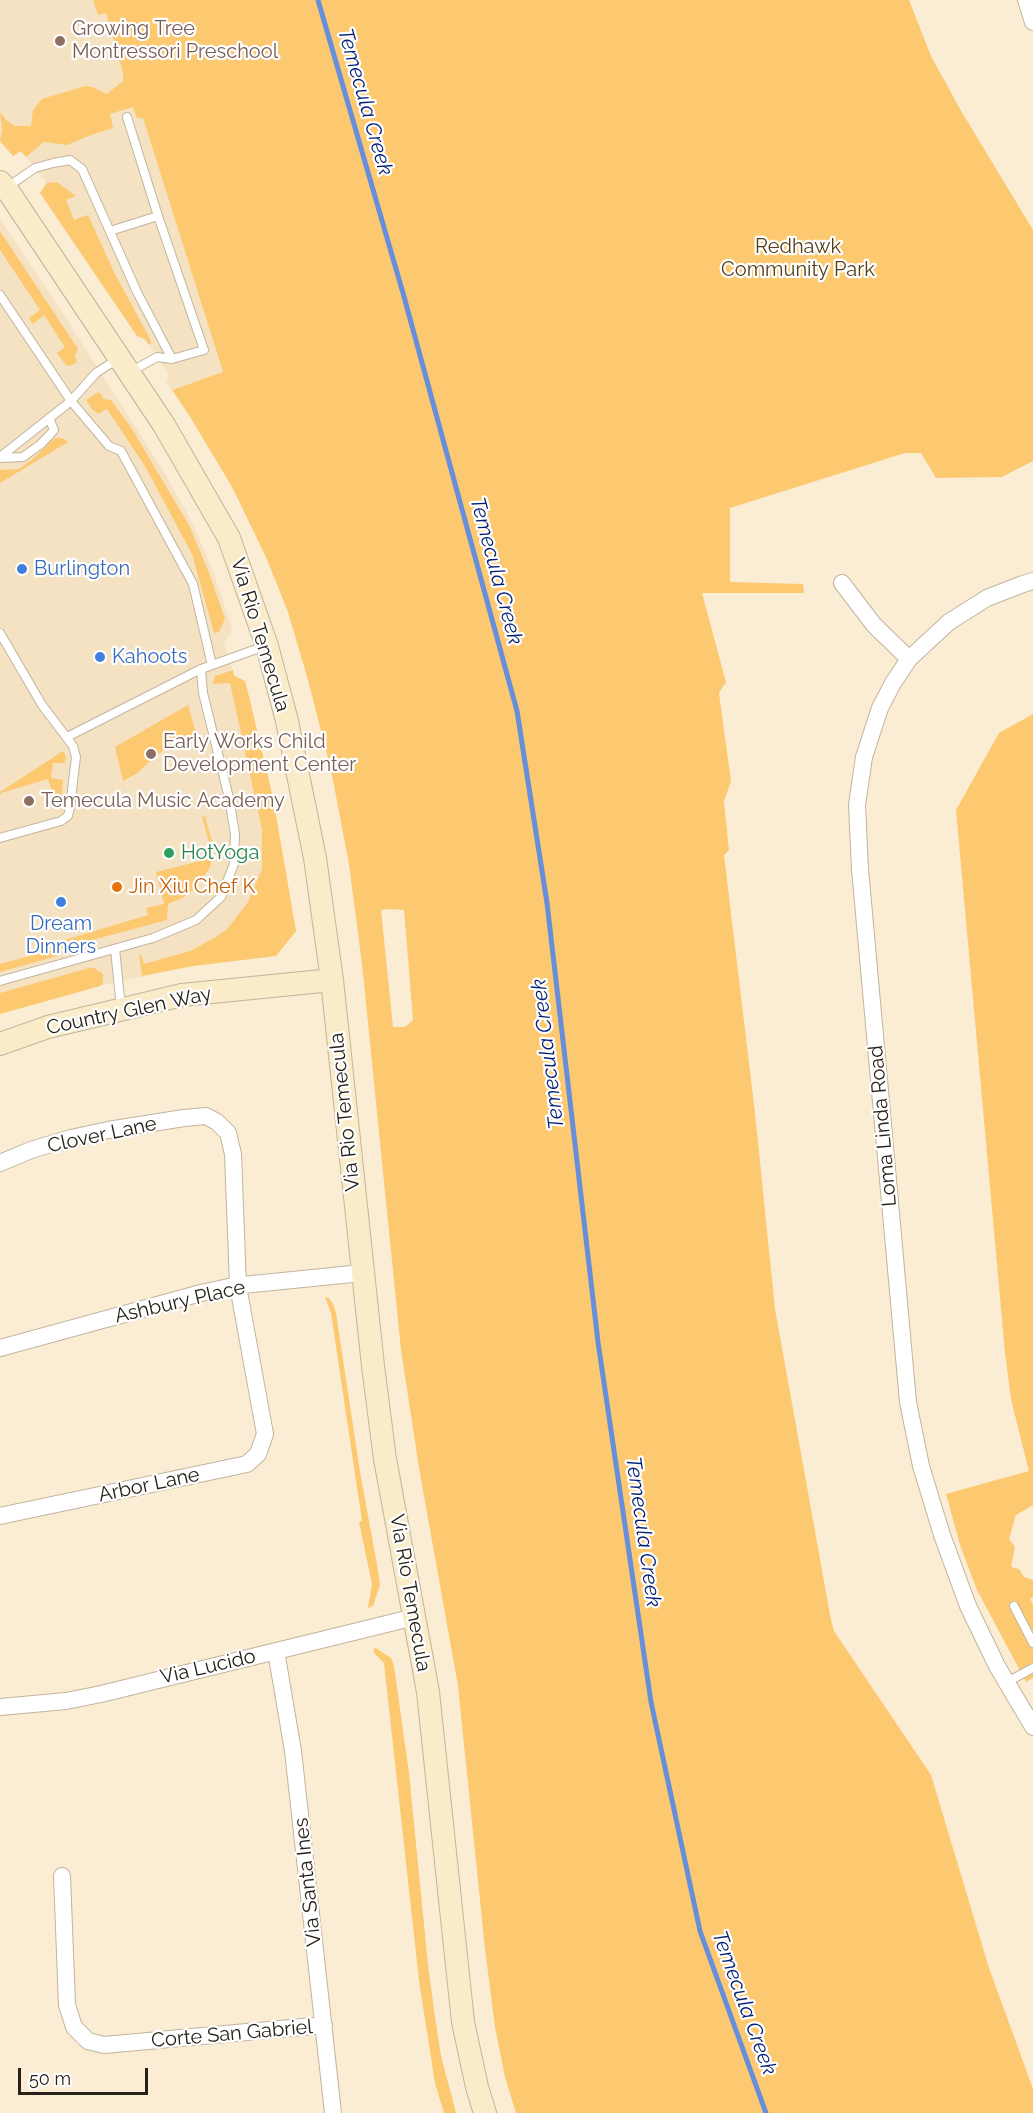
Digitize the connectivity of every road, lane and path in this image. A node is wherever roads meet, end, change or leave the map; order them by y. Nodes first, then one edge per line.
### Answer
1 (1026, 0) edge
2 (1033, 22) edge
3 (127, 117) dead end
4 (3, 185) edge
5 (158, 216) junction
6 (110, 231) junction
7 (0, 295) edge
8 (172, 360) junction
9 (125, 365) junction
10 (71, 401) junction
11 (49, 418) junction
12 (0, 458) edge
13 (1033, 581) edge
14 (842, 583) dead end
15 (0, 633) edge
16 (267, 646) junction
17 (909, 659) junction
18 (212, 665) junction
19 (201, 669) junction
20 (67, 737) junction
21 (0, 838) edge
22 (115, 949) junction
23 (332, 980) junction
24 (0, 981) edge
25 (121, 1009) junction
26 (0, 1044) edge
27 (206, 1116) joint
28 (0, 1164) edge
29 (362, 1273) junction
30 (238, 1286) junction
31 (0, 1348) edge
32 (0, 1516) edge
33 (1014, 1606) dead end
34 (415, 1617) junction
35 (1033, 1643) edge
36 (276, 1651) junction
37 (1033, 1668) edge
38 (1007, 1682) junction
39 (0, 1707) edge
40 (1033, 1727) edge
41 (62, 1876) dead end
42 (324, 2025) junction
43 (333, 2113) edge
44 (485, 2113) edge

1 - 2 street
3 - 5 lane
4 - 6 lane
4 - 9 street, Via Rio Temecula
5 - 6 lane
5 - 8 lane
6 - 8 lane
7 - 10 lane
8 - 9 lane
9 - 10 lane
9 - 16 street, Via Rio Temecula
10 - 11 lane
10 - 18 lane
11 - 12 lane
11 - 12 lane
13 - 17 street, Loma Linda Road
14 - 17 street
15 - 20 lane
16 - 18 lane
16 - 23 street, Via Rio Temecula
17 - 38 street, Loma Linda Road
18 - 19 lane
19 - 20 lane
19 - 22 lane
20 - 21 lane
22 - 24 lane
22 - 25 lane
23 - 25 street, Country Glen Way
23 - 29 street, Via Rio Temecula
25 - 26 street, Country Glen Way
27 - 28 street, Clover Lane
27 - 30 street, Arbor Lane
29 - 30 street, Ashbury Place
29 - 34 street, Via Rio Temecula
30 - 31 street, Ashbury Place
30 - 32 street, Arbor Lane
33 - 35 lane
34 - 36 street, Via Lucido
34 - 44 street, Via Rio Temecula
36 - 39 street, Via Lucido
36 - 42 street, Via Santa Ines
37 - 38 lane
38 - 40 street, Loma Linda Road
41 - 42 street, Corte San Gabriel
42 - 43 street, Via Santa Ines

